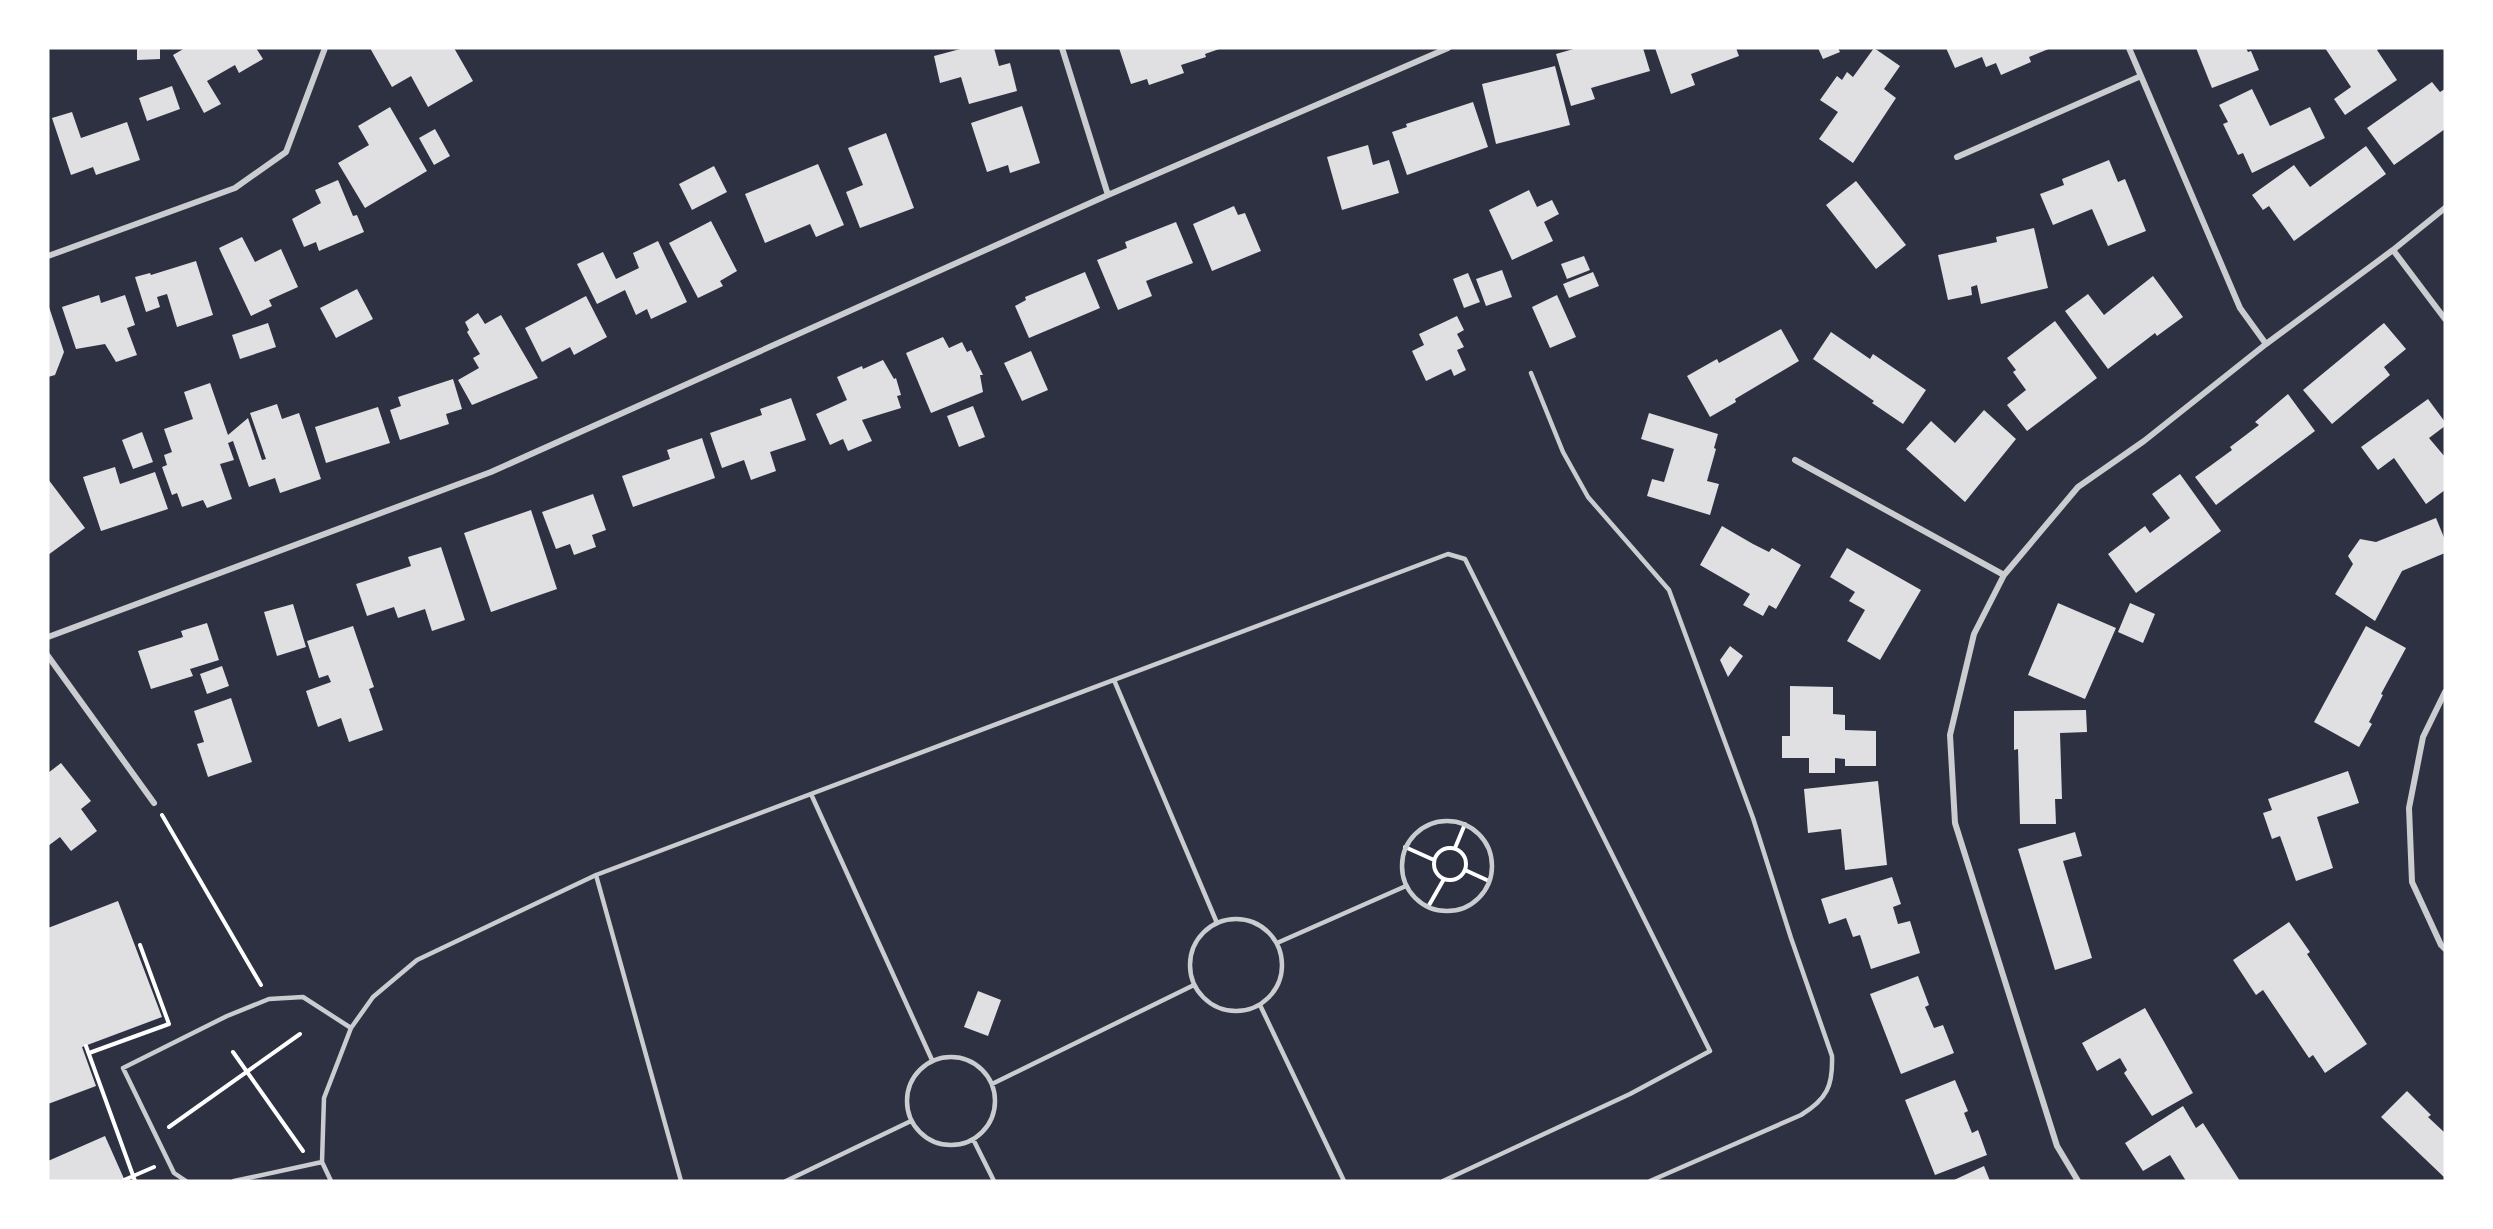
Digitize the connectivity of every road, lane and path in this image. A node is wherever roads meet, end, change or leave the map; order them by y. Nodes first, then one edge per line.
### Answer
1 (325, 48) edge
2 (1062, 48) edge
3 (1446, 48) edge
4 (2129, 48) edge
5 (2141, 76) junction
6 (1957, 157) dead end
7 (1108, 195) junction
8 (2445, 208) edge
9 (2393, 249) junction
10 (48, 256) edge
11 (2445, 319) edge
12 (2266, 344) junction
13 (1531, 373) dead end
14 (1795, 460) dead end
15 (2004, 575) junction
16 (48, 637) edge
17 (48, 656) edge
18 (1114, 680) junction
19 (2445, 692) edge
20 (811, 794) junction
21 (154, 803) joint
22 (1465, 824) junction
23 (1406, 847) junction
24 (1455, 848) junction
25 (1434, 860) junction
26 (1465, 870) junction
27 (596, 875) junction
28 (1444, 879) junction
29 (1489, 881) junction
30 (1406, 886) junction
31 (1428, 907) junction
32 (1217, 923) junction
33 (1277, 943) junction
34 (140, 945) dead end
35 (2445, 949) edge
36 (1194, 985) junction
37 (268, 999) junction
38 (1260, 1005) junction
39 (351, 1028) junction
40 (300, 1034) dead end
41 (86, 1046) dead end
42 (232, 1052) dead end
43 (89, 1053) junction
44 (932, 1060) junction
45 (247, 1072) junction
46 (992, 1084) junction
47 (911, 1121) junction
48 (156, 1136) junction
49 (973, 1139) junction
50 (168, 1161) junction
51 (322, 1162) junction
52 (313, 1164) junction
53 (124, 1179) dead end
54 (134, 1179) edge
55 (186, 1181) edge
56 (234, 1181) edge
57 (331, 1181) edge
58 (681, 1181) edge
59 (786, 1181) edge
60 (994, 1181) edge
61 (1344, 1181) edge
62 (1443, 1181) edge
63 (1650, 1181) edge
64 (2078, 1181) edge

1 - 10 street
2 - 7 street
3 - 7 street
4 - 5 street
5 - 6 street
5 - 12 street
7 - 16 street
8 - 9 street
9 - 11 street
9 - 12 street
12 - 15 street
13 - 63 lane
14 - 15 street
15 - 64 street
17 - 21 street
18 - 20 lane
18 - 32 lane
18 - 62 lane
19 - 35 street
20 - 27 lane
20 - 44 lane
21 - 37 path
22 - 23 lane
22 - 24 path
22 - 29 lane
23 - 25 path
23 - 30 lane
24 - 25 path
24 - 26 path
25 - 28 path
26 - 28 path
26 - 29 path
27 - 39 lane
27 - 58 lane
28 - 31 path
29 - 31 lane
30 - 31 lane
30 - 33 lane
32 - 33 lane
32 - 36 lane
33 - 38 lane
34 - 43 path
36 - 38 lane
36 - 46 lane
37 - 39 lane
37 - 48 lane
38 - 61 lane
39 - 51 lane
40 - 45 path
41 - 43 path
42 - 45 path
43 - 54 path
44 - 46 lane
44 - 47 lane
45 - 48 path
45 - 52 path
46 - 49 lane
47 - 49 lane
47 - 59 lane
48 - 50 lane
49 - 60 lane
50 - 54 path
50 - 55 lane
51 - 52 lane
51 - 57 lane
52 - 56 lane
53 - 54 path

